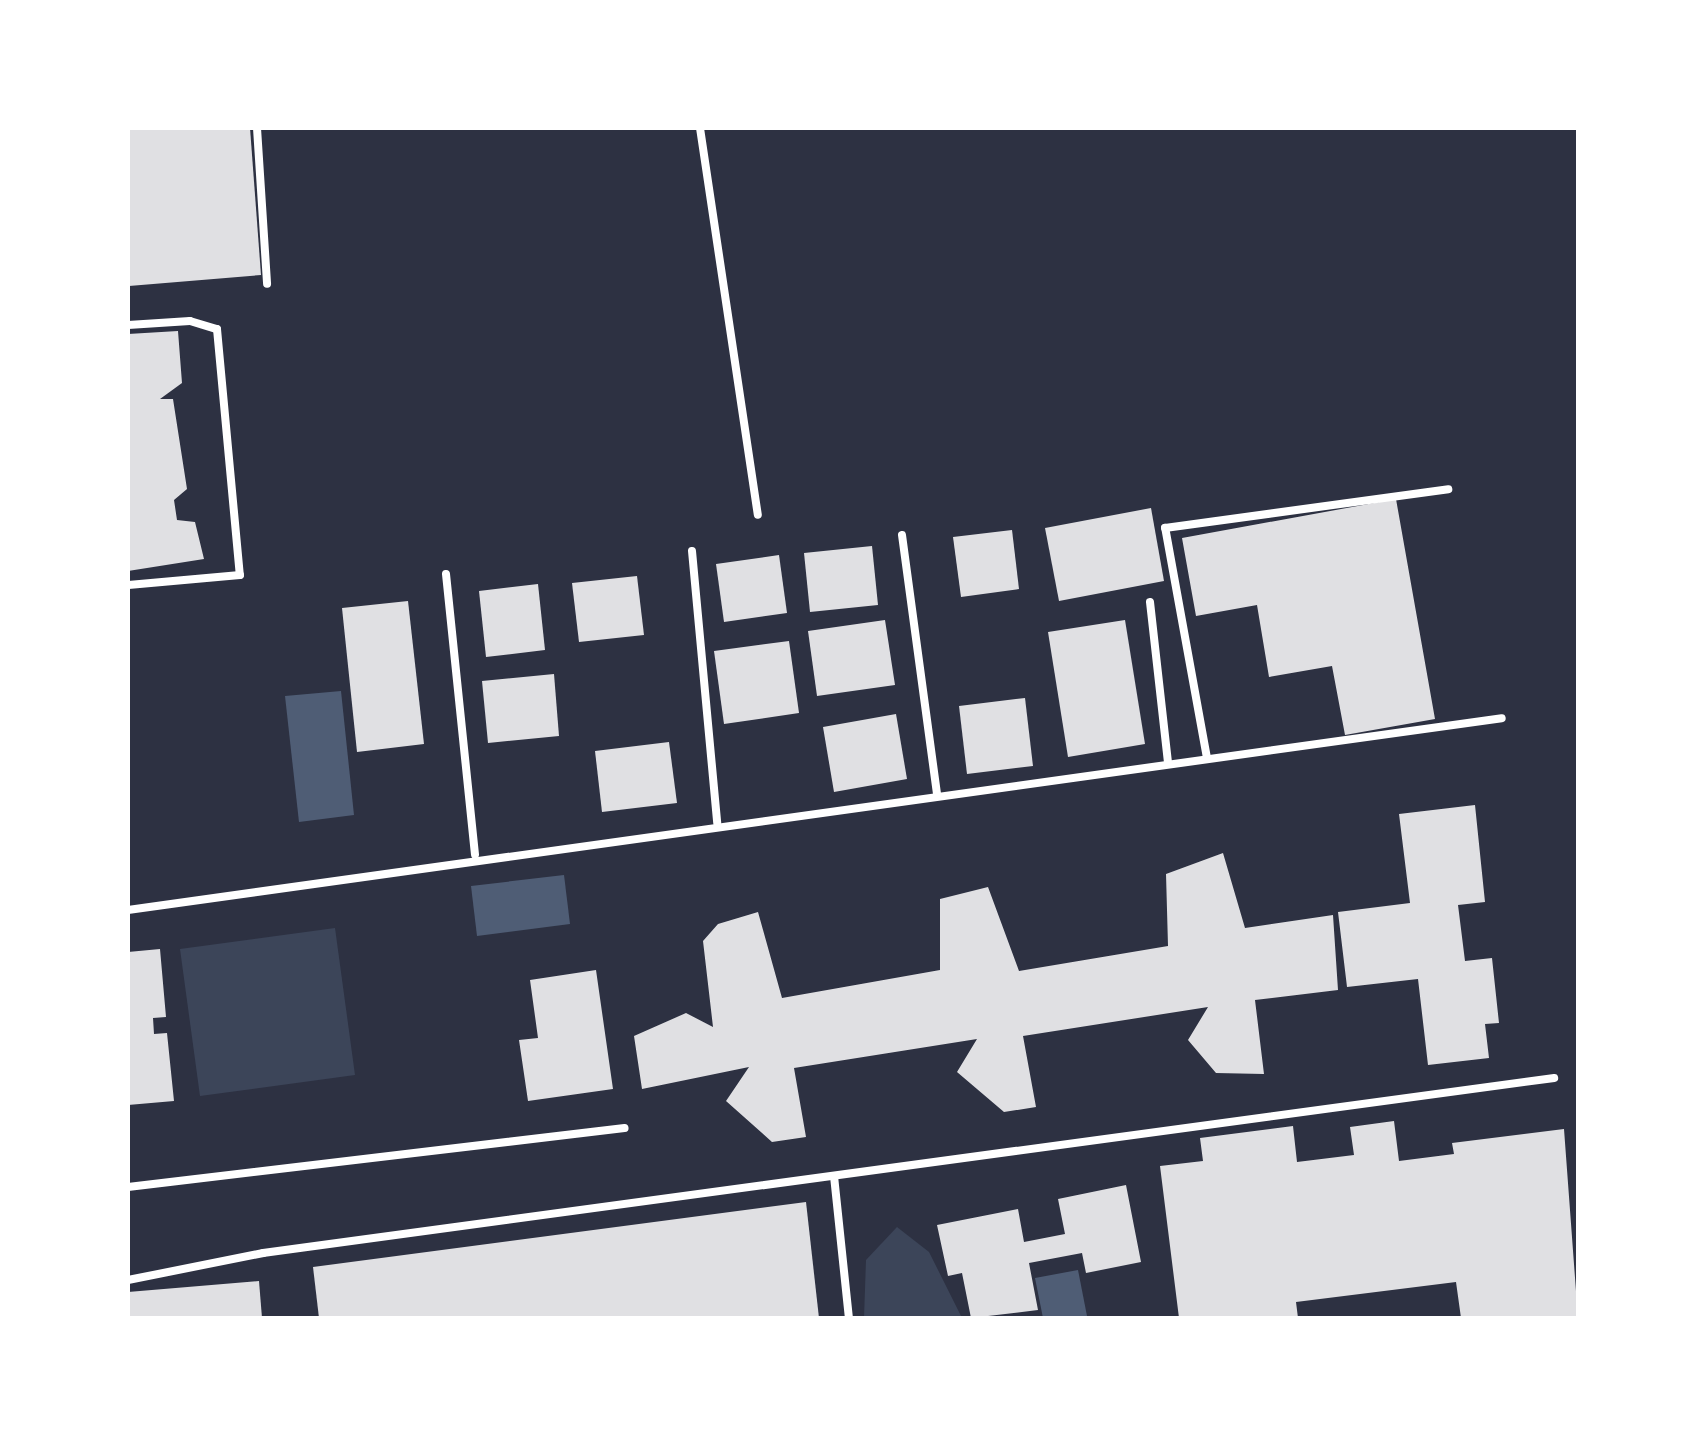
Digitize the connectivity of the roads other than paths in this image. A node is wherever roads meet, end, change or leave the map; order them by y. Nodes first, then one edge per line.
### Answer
1 (257, 128) edge
2 (700, 128) edge
3 (267, 284) dead end
4 (128, 325) edge
5 (1448, 489) dead end
6 (758, 515) dead end
7 (902, 535) dead end
8 (692, 552) dead end
9 (446, 574) dead end
10 (128, 585) edge
11 (1150, 602) dead end
12 (1502, 718) dead end
13 (1207, 758) junction
14 (1168, 763) junction
15 (937, 794) junction
16 (717, 823) junction
17 (475, 855) junction
18 (128, 910) edge
19 (1554, 1078) dead end
20 (625, 1128) dead end
21 (834, 1176) junction
22 (128, 1188) edge
23 (128, 1280) edge
24 (848, 1318) edge

1 - 3 lane
2 - 6 lane
4 - 10 lane
5 - 13 lane
7 - 15 lane
8 - 16 lane
9 - 17 lane
11 - 14 lane
12 - 13 lane
13 - 14 lane
14 - 15 lane
15 - 16 lane
16 - 17 lane
17 - 18 lane
19 - 21 lane
20 - 22 lane
21 - 23 lane
21 - 24 lane

